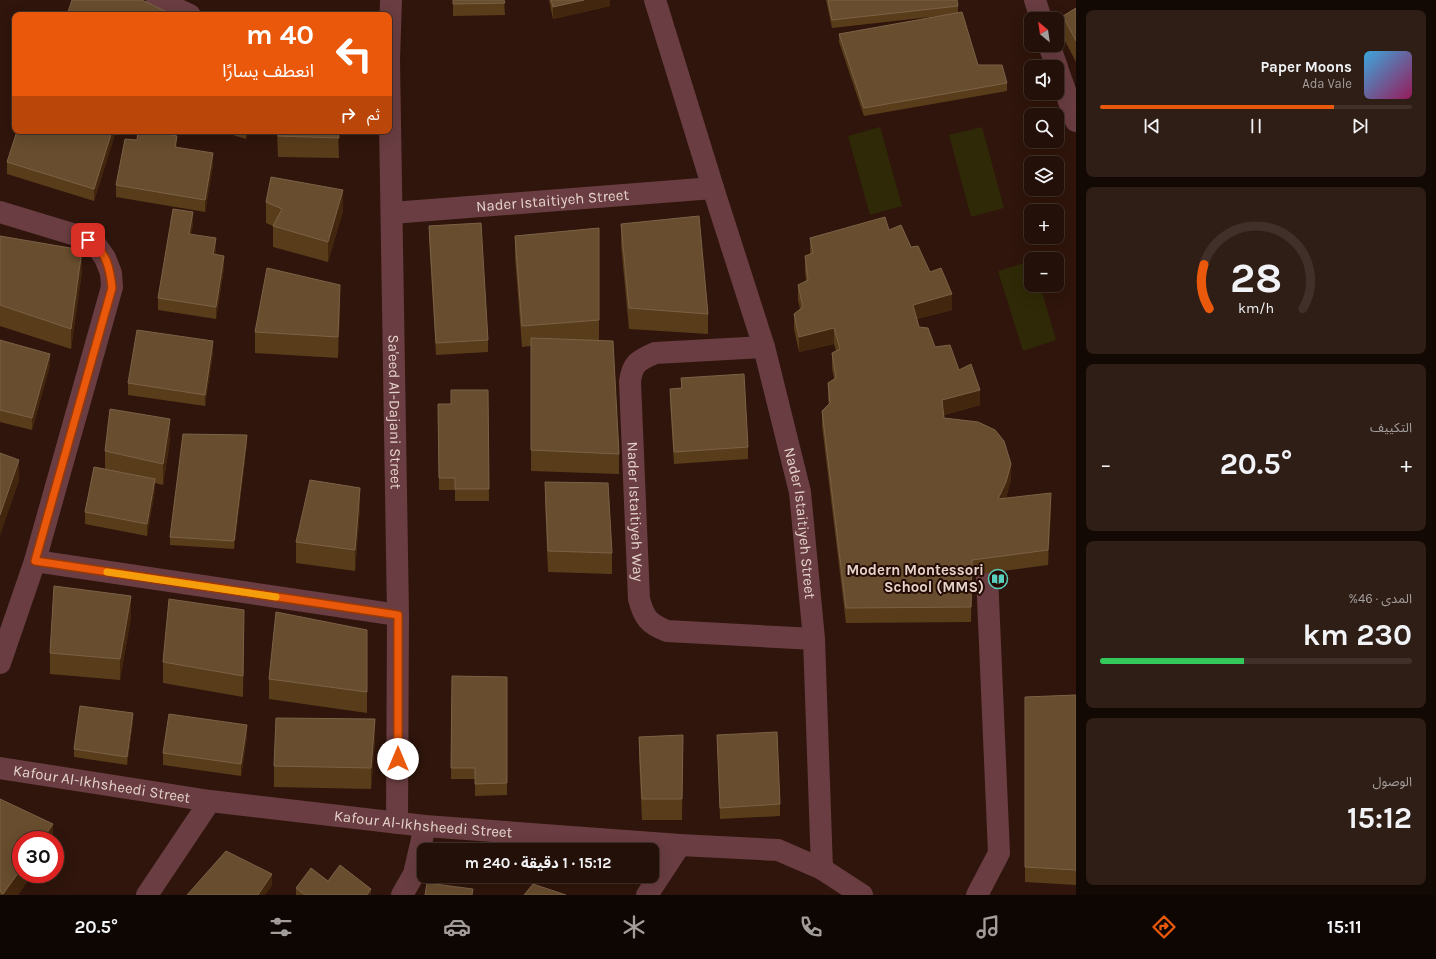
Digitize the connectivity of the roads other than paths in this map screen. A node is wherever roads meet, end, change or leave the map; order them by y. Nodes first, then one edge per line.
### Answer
1 (157, 0) edge
2 (390, 0) edge
3 (655, 0) edge
4 (1035, 0) edge
5 (183, 12) edge
6 (390, 12) edge
7 (1039, 12) edge
8 (1064, 88) edge
9 (1076, 121) edge
10 (390, 134) edge
11 (713, 188) junction
12 (0, 212) edge
13 (392, 213) junction
14 (764, 347) junction
15 (35, 561) junction
16 (988, 575) edge
17 (398, 615) junction
18 (814, 639) junction
19 (0, 663) edge
20 (0, 768) edge
21 (210, 801) junction
22 (397, 823) junction
23 (425, 826) junction
24 (680, 845) junction
25 (822, 869) junction
26 (147, 895) edge
27 (402, 895) edge
28 (647, 895) edge
29 (862, 895) edge
30 (977, 895) edge

1 - 5 street
2 - 6 street, Sa'eed Al-Dajani Street
3 - 11 street, Nader Istaitiyeh Street
4 - 7 street
8 - 9 street
10 - 13 street, Sa'eed Al-Dajani Street
11 - 13 street, Nader Istaitiyeh Street
11 - 14 street, Nader Istaitiyeh Street
12 - 15 street
13 - 17 street, Sa'eed Al-Dajani Street
14 - 18 street, Nader Istaitiyeh Street
14 - 18 street, Nader Istaitiyeh Way
15 - 17 street
15 - 19 street
16 - 30 street
17 - 22 street, Sa'eed Al-Dajani Street
18 - 25 street, Nader Istaitiyeh Street
20 - 21 street, Kafour Al-Ikhsheedi Street
21 - 22 street, Kafour Al-Ikhsheedi Street
21 - 26 street
22 - 23 street, Kafour Al-Ikhsheedi Street
23 - 24 street, Kafour Al-Ikhsheedi Street
23 - 27 street
24 - 25 street, Kafour Al-Ikhsheedi Street
24 - 28 street
25 - 29 street, Kafour Al-Ikhsheedi Street

